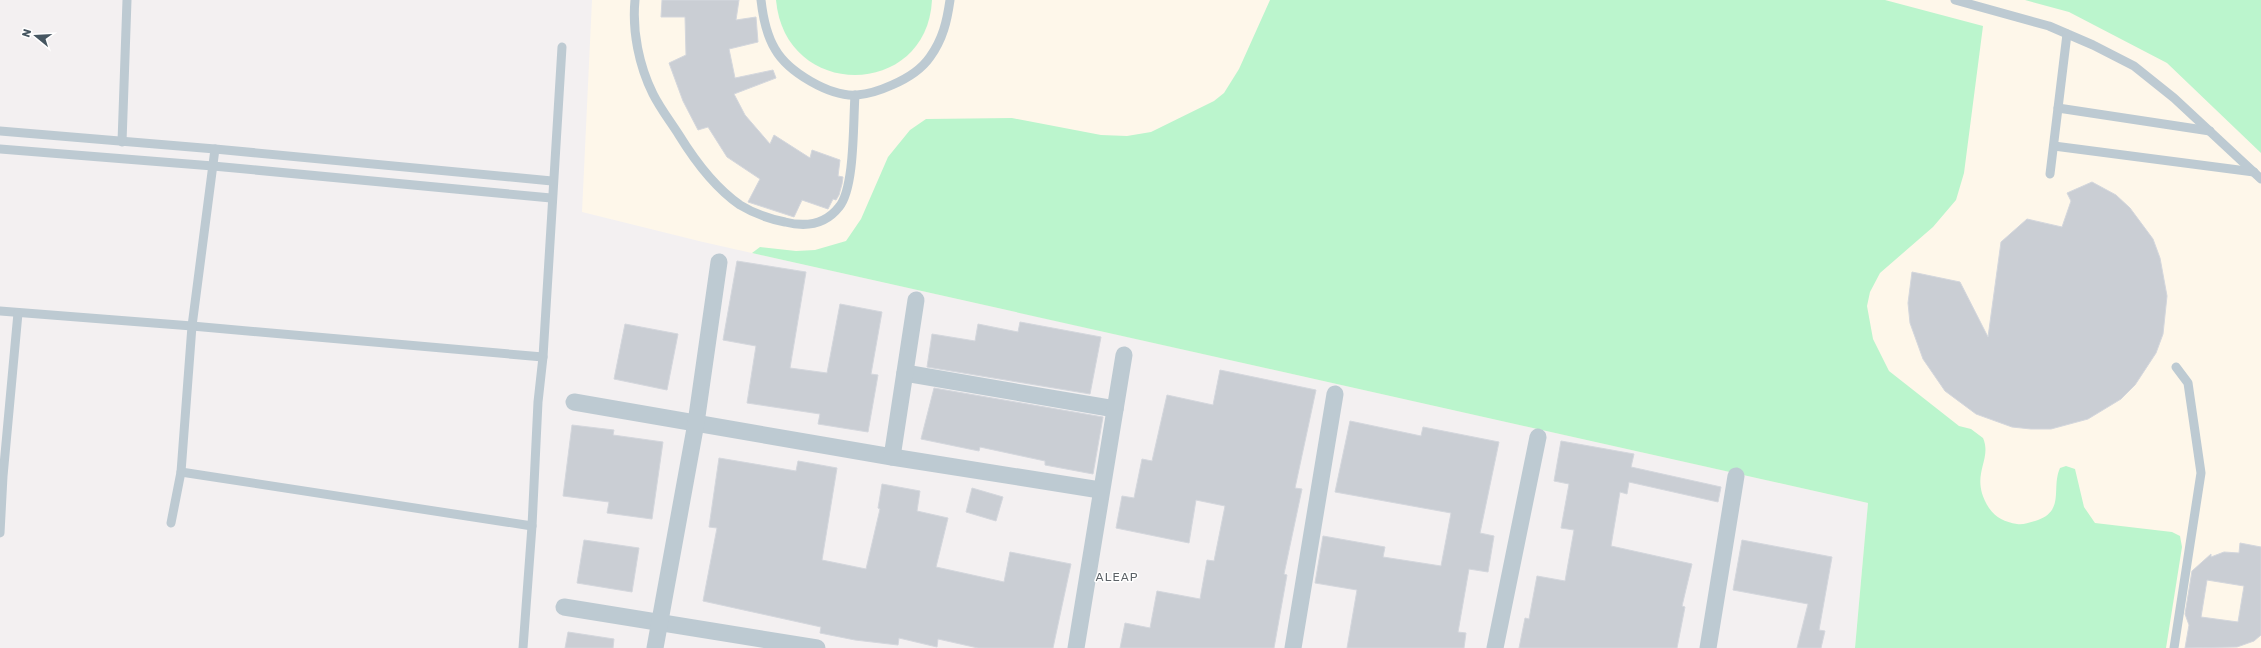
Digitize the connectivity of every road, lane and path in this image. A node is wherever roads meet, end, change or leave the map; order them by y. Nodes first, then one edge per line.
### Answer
1 (127, 0) edge
2 (635, 0) edge
3 (761, 0) edge
4 (950, 0) edge
5 (1955, 0) edge
6 (2067, 34) junction
7 (562, 47) dead end
8 (855, 95) junction
9 (2058, 108) junction
10 (2210, 130) junction
11 (0, 131) edge
12 (122, 142) junction
13 (2054, 146) junction
14 (0, 149) edge
15 (215, 149) junction
16 (213, 166) junction
17 (2050, 174) dead end
18 (2258, 176) edge
19 (552, 181) junction
20 (551, 198) junction
21 (719, 262) dead end
22 (916, 300) dead end
23 (0, 311) edge
24 (18, 313) junction
25 (192, 326) junction
26 (1124, 355) dead end
27 (543, 357) junction
28 (2176, 367) dead end
29 (905, 373) junction
30 (1335, 394) dead end
31 (574, 402) dead end
32 (1115, 409) junction
33 (696, 422) junction
34 (1538, 436) dead end
35 (892, 457) junction
36 (181, 472) junction
37 (1, 476) edge
38 (1736, 476) dead end
39 (1100, 490) junction
40 (171, 523) dead end
41 (532, 526) junction
42 (0, 533) edge
43 (564, 607) dead end
44 (660, 622) junction
45 (523, 648) edge
46 (655, 648) edge
47 (817, 648) edge
48 (1076, 648) edge
49 (1293, 648) edge
50 (1495, 648) edge
51 (1708, 648) edge
52 (2174, 648) edge

1 - 12 lane
2 - 8 lane
3 - 8 lane
4 - 8 lane
5 - 6 lane
6 - 9 lane
6 - 10 lane
7 - 19 lane
9 - 10 lane
9 - 13 lane
10 - 18 lane
11 - 12 lane
12 - 15 lane
13 - 17 lane
13 - 18 lane
14 - 16 lane
15 - 16 lane
15 - 19 lane
16 - 20 lane
16 - 25 lane
19 - 20 lane
20 - 27 lane
21 - 33 street
22 - 29 street
23 - 24 lane
24 - 25 lane
24 - 37 lane
25 - 27 lane
25 - 36 lane
26 - 32 street
27 - 41 lane
28 - 52 lane
29 - 32 street
29 - 35 street
30 - 49 street
31 - 33 street
32 - 39 street
33 - 35 street
33 - 44 street
34 - 50 street
35 - 39 street
36 - 40 lane
36 - 41 lane
37 - 42 lane
38 - 51 street
39 - 48 street
41 - 45 lane
43 - 44 street
44 - 46 street
44 - 47 street

